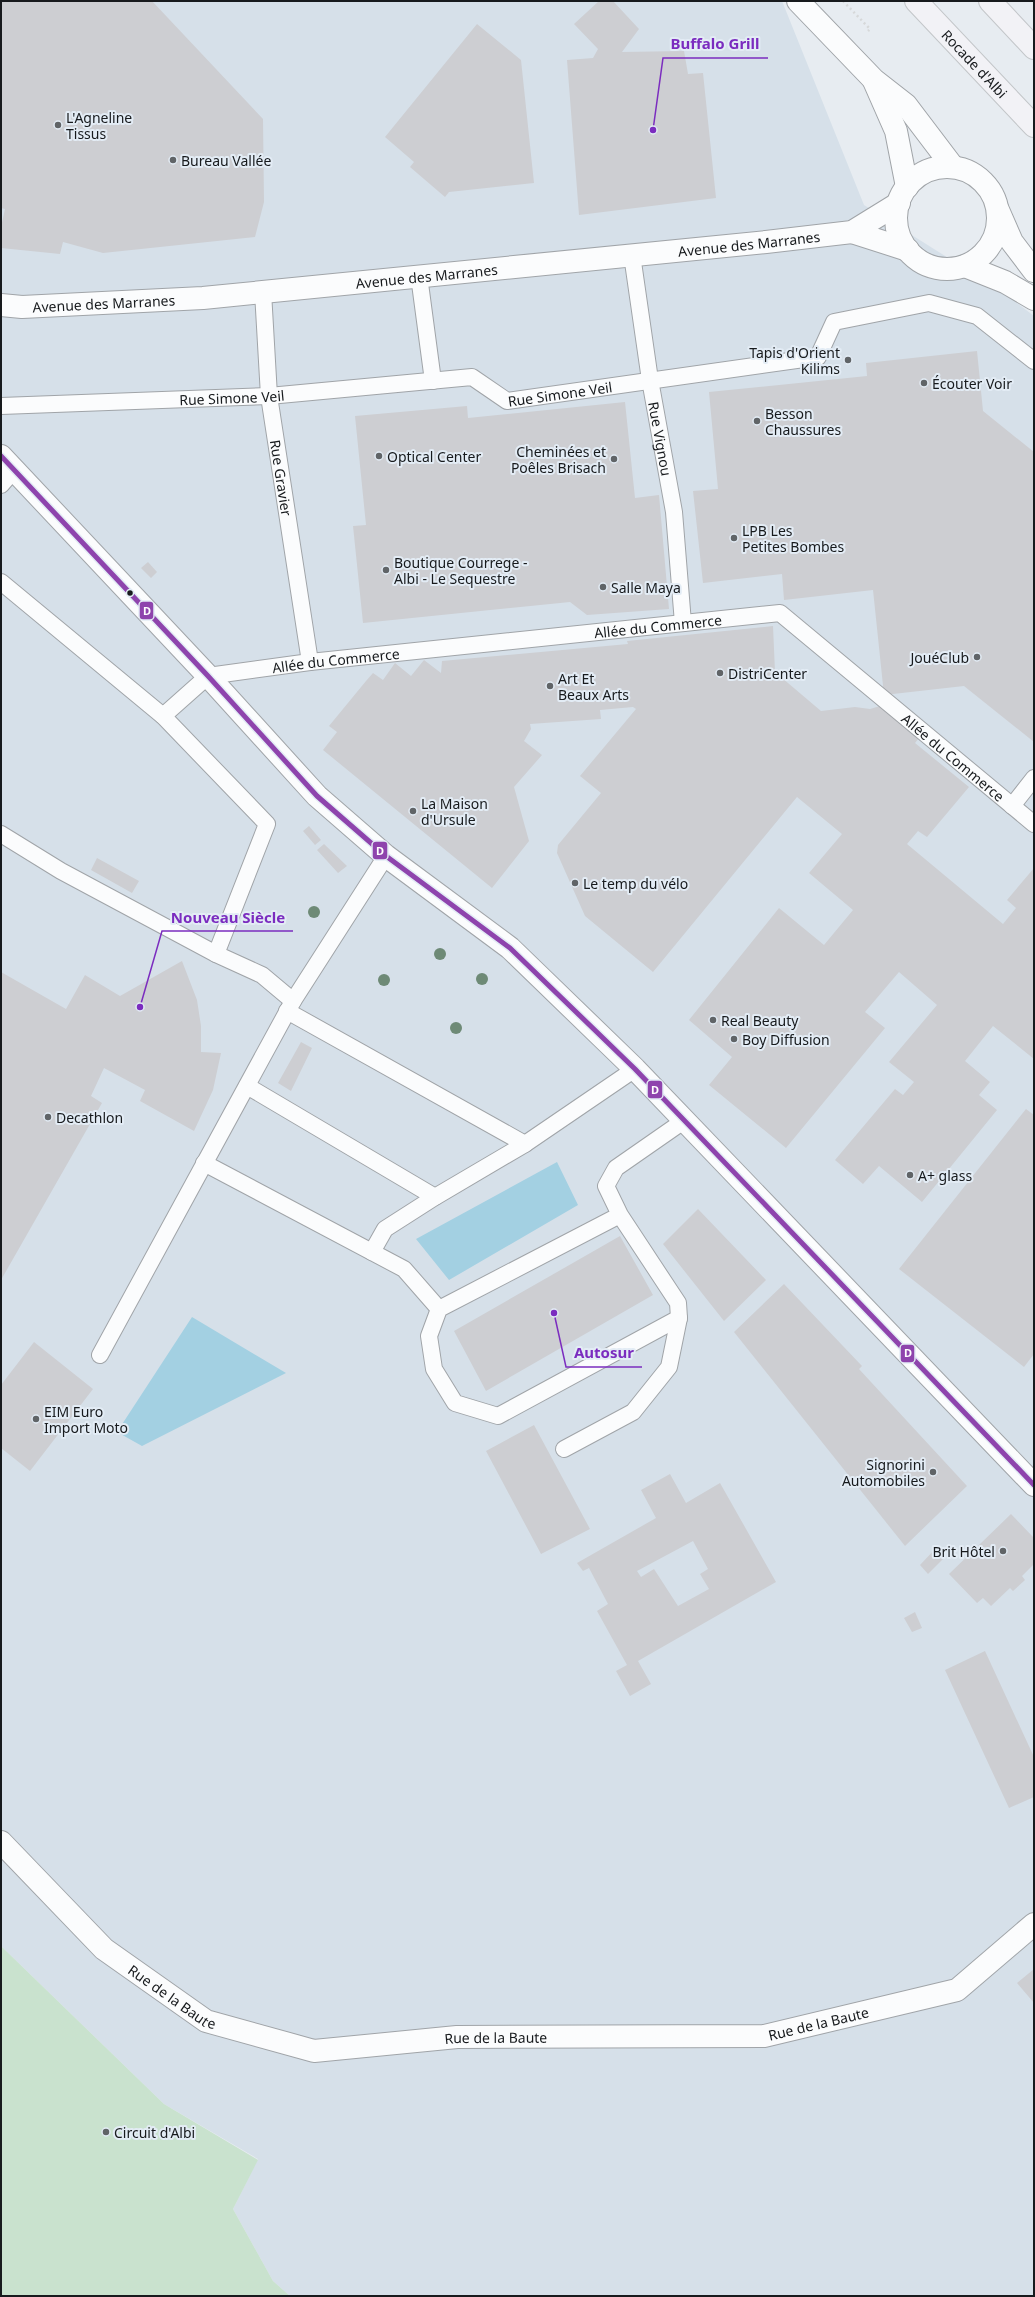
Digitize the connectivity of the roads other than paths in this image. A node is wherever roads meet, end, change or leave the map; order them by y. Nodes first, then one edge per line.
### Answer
1 (798, 1) edge
2 (916, 1) edge
3 (990, 1) edge
4 (1034, 48) edge
5 (874, 80) junction
6 (1034, 126) edge
7 (953, 167) junction
8 (903, 195) junction
9 (998, 209) junction
10 (852, 232) junction
11 (908, 250) junction
12 (632, 255) junction
13 (965, 266) junction
14 (1034, 271) edge
15 (419, 276) junction
16 (263, 292) junction
17 (1034, 299) edge
18 (1, 305) edge
19 (1034, 362) edge
20 (650, 380) junction
21 (433, 381) junction
22 (269, 396) junction
23 (1, 406) edge
24 (5, 470) edge
25 (1, 582) edge
26 (683, 623) junction
27 (310, 662) junction
28 (208, 676) junction
29 (163, 716) junction
30 (1034, 778) edge
31 (1012, 806) junction
32 (1034, 824) edge
33 (1, 834) edge
34 (386, 856) junction
35 (216, 954) junction
36 (290, 1006) junction
37 (635, 1070) junction
38 (247, 1086) junction
39 (684, 1120) junction
40 (525, 1144) junction
41 (204, 1163) junction
42 (435, 1197) junction
43 (620, 1215) junction
44 (372, 1252) junction
45 (439, 1309) junction
46 (679, 1318) junction
47 (100, 1355) dead end
48 (564, 1449) dead end
49 (1034, 1485) edge
50 (1, 1842) edge
51 (1034, 1924) edge

1 - 5 street
2 - 6 highway, Rocade d'Albi
3 - 4 highway
5 - 7 street
5 - 8 street
7 - 8 street
7 - 9 street
8 - 10 street, Avenue des Marranes
8 - 11 street
9 - 13 street
9 - 14 street
10 - 11 street, Avenue des Marranes
10 - 12 street, Avenue des Marranes
11 - 13 street
12 - 15 street, Avenue des Marranes
12 - 20 lane, Rue Vignou
13 - 17 street
15 - 16 street, Avenue des Marranes
15 - 21 lane
16 - 18 street, Avenue des Marranes
16 - 22 lane, Rue Gravier
19 - 20 lane, Rue Simone Veil
20 - 21 lane, Rue Simone Veil
20 - 26 lane, Rue Vignou
21 - 22 lane, Rue Simone Veil
22 - 23 lane, Rue Simone Veil
22 - 27 lane, Rue Gravier
24 - 28 street
25 - 29 lane
26 - 27 lane, Allée du Commerce
26 - 31 lane, Allée du Commerce
27 - 28 lane, Allée du Commerce
28 - 29 lane
28 - 34 street
29 - 35 lane
30 - 31 lane
31 - 32 lane, Allée du Commerce
33 - 35 lane
34 - 36 lane
34 - 37 street
35 - 36 lane
36 - 38 lane
36 - 40 lane
37 - 39 street
37 - 40 lane
38 - 41 lane
38 - 42 lane
39 - 43 lane
39 - 49 street
40 - 42 lane
41 - 44 lane
41 - 47 lane
42 - 44 lane
43 - 45 lane
43 - 46 lane
44 - 45 lane
45 - 46 lane
46 - 48 lane
50 - 51 street, Rue de la Baute

